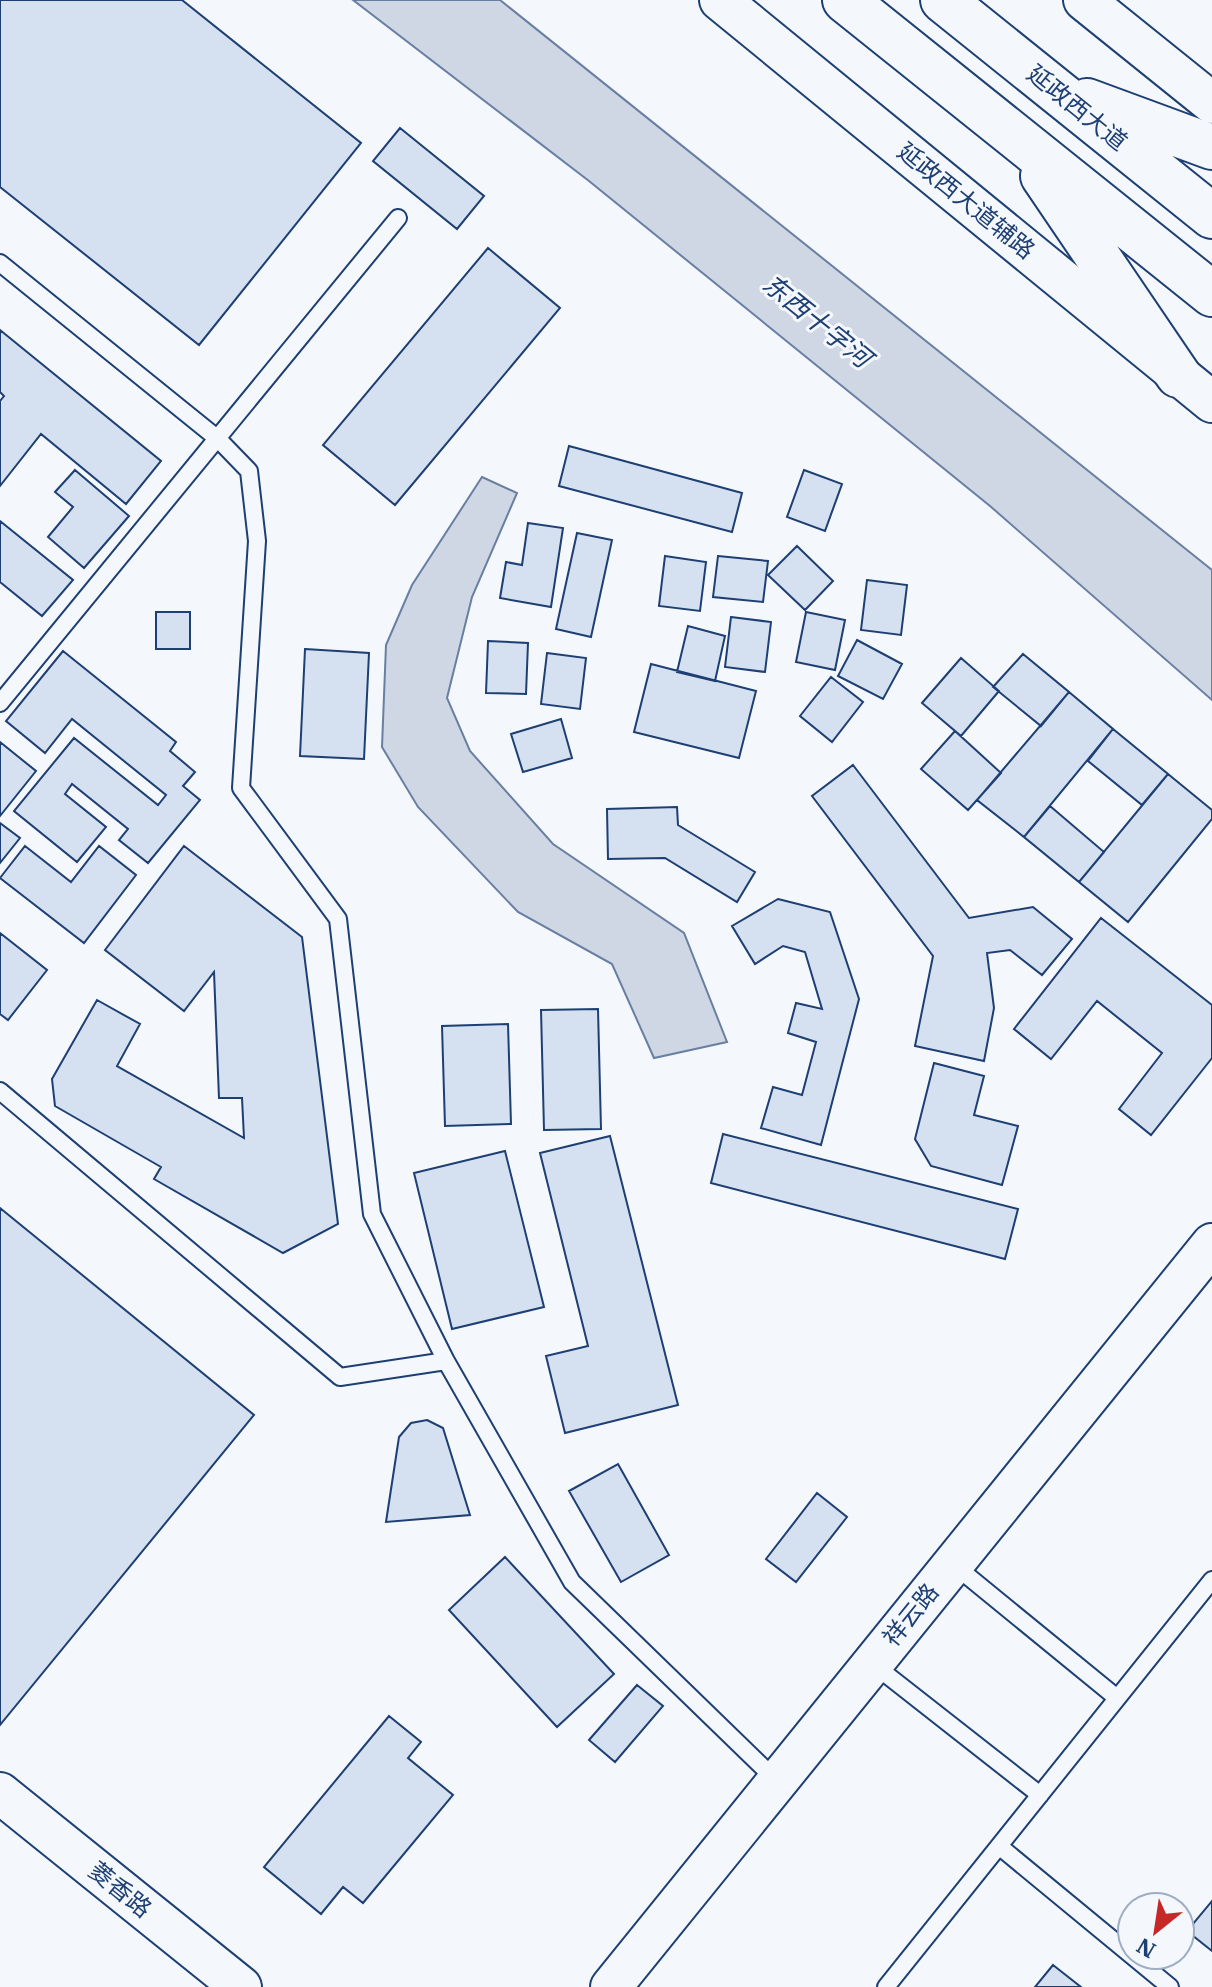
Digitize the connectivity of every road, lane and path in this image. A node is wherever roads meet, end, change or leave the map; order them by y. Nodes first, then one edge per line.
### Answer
1 (720, 0) edge
2 (845, 0) edge
3 (943, 0) edge
4 (1084, 0) edge
5 (1053, 88) junction
6 (1212, 103) edge
7 (1017, 138) junction
8 (1212, 147) edge
9 (1212, 216) edge
10 (398, 218) dead end
11 (0, 263) edge
12 (1212, 294) edge
13 (1178, 375) junction
14 (1212, 402) edge
15 (218, 439) junction
16 (0, 703) edge
17 (0, 1091) edge
18 (1212, 1244) edge
19 (446, 1361) junction
20 (953, 1564) junction
21 (1212, 1580) edge
22 (873, 1664) junction
23 (1117, 1698) junction
24 (777, 1781) junction
25 (0, 1793) edge
26 (1040, 1795) junction
27 (999, 1846) junction
28 (241, 1987) edge
29 (611, 1987) edge
30 (886, 1987) edge
31 (1170, 1987) edge

1 - 13 street, 延政西大道辅路
2 - 7 main road
3 - 5 main road, 延政西大道
4 - 6 street
5 - 8 main road
5 - 9 main road, 延政西大道
7 - 12 main road
7 - 13 main road
10 - 15 lane
11 - 15 lane
13 - 14 street, 延政西大道辅路
15 - 16 lane
15 - 19 lane
17 - 19 lane
18 - 20 street, 祥云路
19 - 24 lane
20 - 22 street, 祥云路
20 - 23 lane
21 - 23 lane
22 - 24 street, 祥云路
22 - 26 lane
23 - 26 lane
24 - 29 street, 祥云路
25 - 28 street, 菱香路
26 - 27 lane
27 - 30 lane
27 - 31 lane

